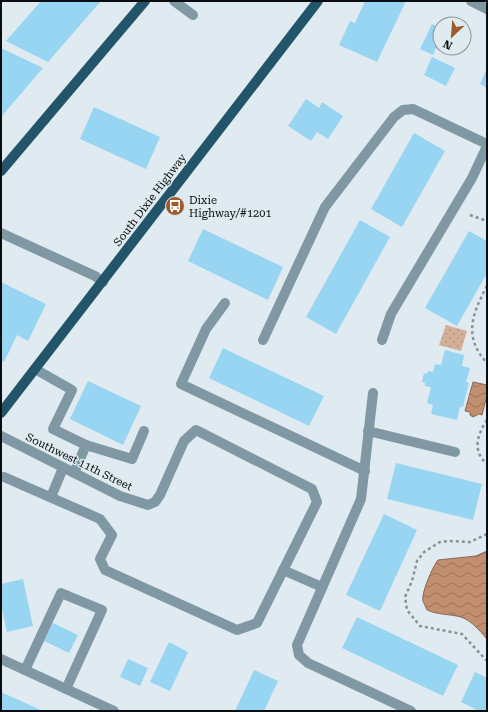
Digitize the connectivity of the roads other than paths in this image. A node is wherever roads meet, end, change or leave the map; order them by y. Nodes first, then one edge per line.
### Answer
1 (145, 1) edge
2 (174, 1) edge
3 (318, 1) edge
4 (471, 1) edge
5 (186, 4) edge
6 (487, 9) edge
7 (193, 15) dead end
8 (487, 145) edge
9 (1, 171) edge
10 (1, 233) edge
11 (103, 282) junction
12 (225, 303) dead end
13 (263, 340) dead end
14 (382, 340) dead end
15 (35, 369) junction
16 (373, 393) dead end
17 (1, 413) edge
18 (144, 431) dead end
19 (368, 431) junction
20 (1, 436) edge
21 (86, 445) junction
22 (456, 452) dead end
23 (63, 468) junction
24 (365, 471) junction
25 (74, 473) junction
26 (4, 476) dead end
27 (51, 497) junction
28 (283, 570) junction
29 (322, 587) junction
30 (1, 659) edge
31 (25, 670) junction
32 (66, 689) junction
33 (114, 711) edge
34 (411, 711) edge

1 - 9 main road
2 - 5 street
3 - 11 main road, South Dixie Highway
4 - 6 street
5 - 7 street
8 - 13 street
8 - 14 street
10 - 11 street
11 - 15 main road, South Dixie Highway
12 - 24 street
15 - 17 main road, South Dixie Highway
15 - 21 street
16 - 19 street
18 - 21 street
19 - 22 street
19 - 24 street
20 - 23 street, Southwest 11th Street
21 - 25 street
23 - 25 street, Southwest 11th Street
23 - 27 street
24 - 29 street
25 - 28 street, Southwest 11th Street
26 - 27 street
27 - 28 street
28 - 29 street
29 - 34 street
30 - 31 street
31 - 32 street
31 - 32 street
32 - 33 street

